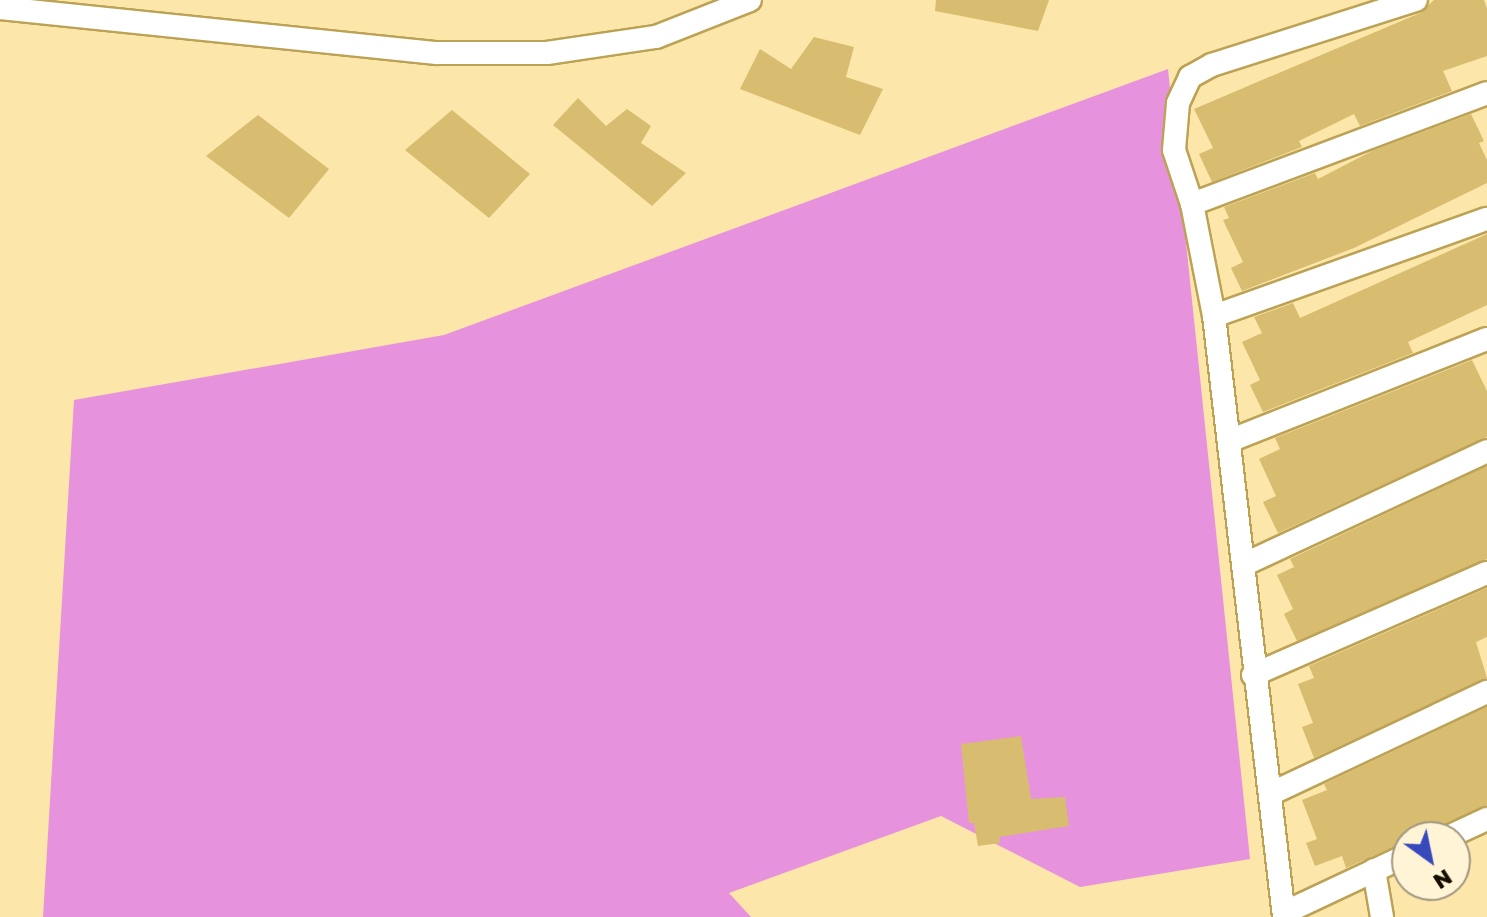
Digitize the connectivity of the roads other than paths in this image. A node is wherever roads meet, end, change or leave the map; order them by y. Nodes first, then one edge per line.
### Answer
1 (750, 0) edge
2 (1416, 0) edge
3 (0, 8) edge
4 (1487, 93) edge
5 (1192, 204) junction
6 (1487, 219) edge
7 (1214, 316) junction
8 (1487, 339) edge
9 (1229, 441) junction
10 (1487, 451) edge
11 (1243, 565) junction
12 (1487, 573) edge
13 (1253, 675) junction
14 (1487, 692) edge
15 (1270, 794) junction
16 (1391, 862) edge
17 (1374, 870) junction
18 (1284, 915) edge
19 (1382, 917) edge

1 - 3 street
2 - 5 street
4 - 5 street
5 - 7 street
6 - 7 street
7 - 9 street
8 - 9 street
9 - 11 street
10 - 11 street
11 - 13 street
12 - 13 street
13 - 15 street
14 - 15 street
15 - 18 street
16 - 17 street
17 - 18 street
17 - 19 street

